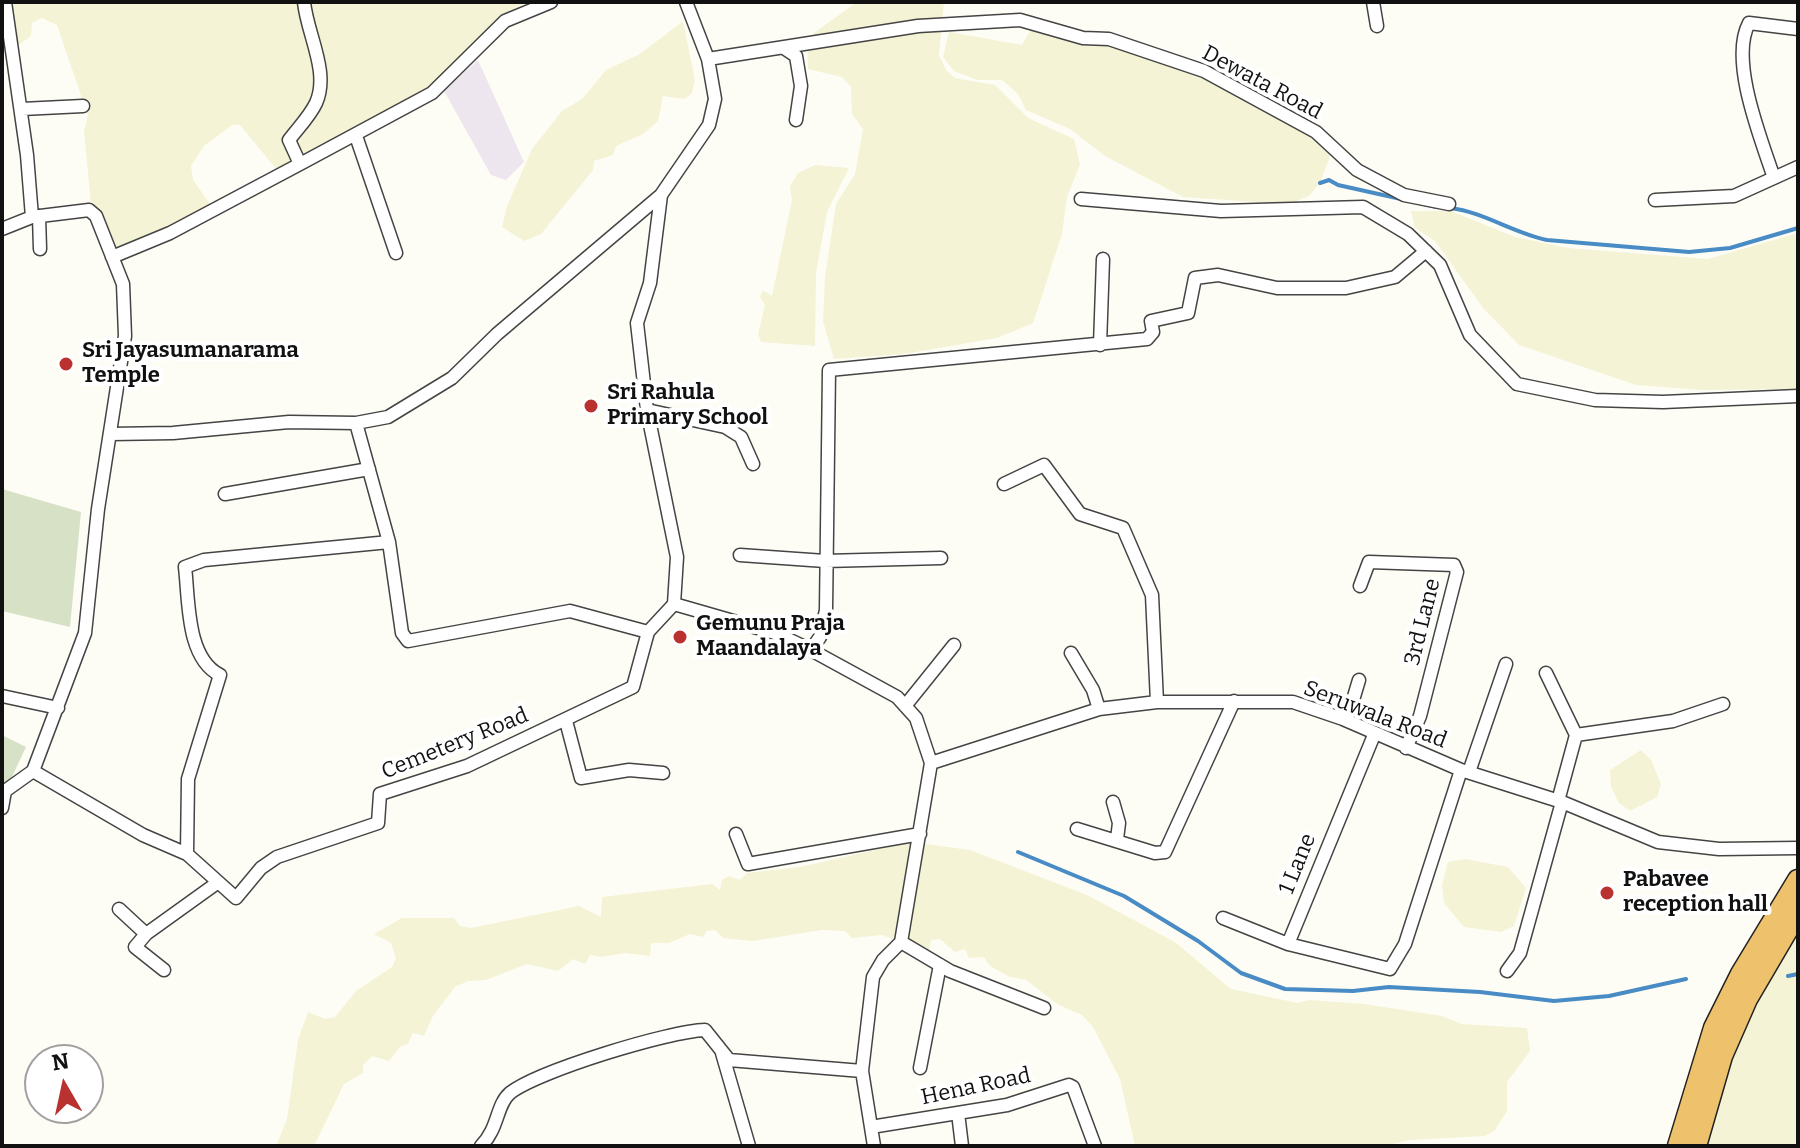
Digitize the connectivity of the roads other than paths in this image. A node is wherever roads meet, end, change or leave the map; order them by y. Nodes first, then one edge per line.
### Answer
1 (5, 2) edge
2 (304, 2) edge
3 (551, 2) edge
4 (686, 2) edge
5 (1373, 2) edge
6 (1377, 26) dead end
7 (1798, 29) edge
8 (784, 48) junction
9 (708, 59) junction
10 (83, 106) dead end
11 (22, 109) junction
12 (796, 120) dead end
13 (356, 136) junction
14 (300, 164) junction
15 (1798, 167) edge
16 (1774, 178) junction
17 (661, 195) junction
18 (1081, 199) dead end
19 (1655, 200) dead end
20 (1449, 204) dead end
21 (36, 217) junction
22 (2, 229) edge
23 (40, 249) dead end
24 (1426, 251) junction
25 (396, 253) dead end
26 (112, 257) junction
27 (1103, 259) dead end
28 (1100, 345) junction
29 (1798, 396) edge
30 (647, 410) junction
31 (356, 423) junction
32 (111, 434) junction
33 (753, 464) dead end
34 (369, 469) junction
35 (1004, 484) dead end
36 (225, 494) dead end
37 (389, 542) junction
38 (740, 555) dead end
39 (941, 558) dead end
40 (825, 561) junction
41 (1360, 586) dead end
42 (674, 604) junction
43 (648, 632) junction
44 (954, 645) dead end
45 (811, 650) junction
46 (1071, 653) dead end
47 (1506, 664) dead end
48 (1546, 673) dead end
49 (1359, 680) dead end
50 (2, 696) edge
51 (1234, 701) junction
52 (1157, 702) junction
53 (1723, 704) dead end
54 (905, 706) junction
55 (58, 708) junction
56 (1099, 709) junction
57 (1343, 719) junction
58 (566, 721) junction
59 (1374, 735) junction
60 (1576, 735) junction
61 (1406, 748) junction
62 (931, 763) junction
63 (33, 771) junction
64 (1465, 771) junction
65 (663, 773) dead end
66 (4, 792) edge
67 (1113, 802) dead end
68 (1560, 802) junction
69 (2, 808) edge
70 (1077, 829) dead end
71 (736, 834) dead end
72 (920, 834) junction
73 (1117, 839) junction
74 (1798, 848) edge
75 (187, 854) junction
76 (1798, 880) edge
77 (217, 883) junction
78 (119, 909) dead end
79 (1798, 912) edge
80 (1223, 918) dead end
81 (146, 934) junction
82 (901, 942) junction
83 (1288, 944) junction
84 (940, 965) junction
85 (164, 970) dead end
86 (1507, 971) dead end
87 (1044, 1008) dead end
88 (722, 1053) junction
89 (920, 1068) dead end
90 (862, 1071) junction
91 (958, 1113) junction
92 (871, 1127) junction
93 (481, 1146) edge
94 (749, 1146) edge
95 (874, 1146) edge
96 (962, 1146) edge
97 (1095, 1146) edge
98 (1678, 1146) edge
99 (1696, 1146) edge

1 - 11 street
2 - 14 street
3 - 13 street
4 - 9 street
5 - 6 street
7 - 16 street
8 - 9 street, Dewata Road
8 - 12 street
8 - 20 street, Dewata Road
9 - 17 street
10 - 11 street
11 - 21 street
13 - 14 street
13 - 25 street
14 - 26 street
15 - 16 street
16 - 19 street
17 - 30 street
17 - 31 street
18 - 24 street
21 - 22 street
21 - 23 street
21 - 26 street
24 - 28 street
24 - 29 street
26 - 32 street
27 - 28 street
28 - 40 street
30 - 33 street
30 - 42 street
31 - 32 street
31 - 34 street
32 - 55 street
34 - 36 street
34 - 37 street
35 - 52 street
37 - 43 street
37 - 75 street
38 - 40 street
39 - 40 street
40 - 45 street
41 - 61 street, 3rd Lane
42 - 43 street, Cemetery Road
42 - 45 street
43 - 58 street, Cemetery Road
44 - 54 street
45 - 54 street
46 - 56 street
47 - 64 street
48 - 60 street
49 - 57 street
50 - 55 street
51 - 52 street, Seruwala Road
51 - 57 street, Seruwala Road
51 - 73 street
52 - 56 street, Seruwala Road
53 - 60 street
54 - 62 street
55 - 63 street
56 - 62 street, Seruwala Road
57 - 59 street, Seruwala Road
58 - 65 street
58 - 77 street, Cemetery Road
59 - 61 street, Seruwala Road
59 - 83 street, 1 Lane
60 - 68 street
61 - 64 street, Seruwala Road
62 - 72 street
63 - 66 street
63 - 75 street
64 - 68 street, Seruwala Road
64 - 83 street
66 - 69 street
67 - 73 street
68 - 74 street, Seruwala Road
68 - 86 street
70 - 73 street
71 - 72 street
72 - 82 street
75 - 77 street
76 - 98 highway
77 - 81 street
78 - 81 street
79 - 99 highway
80 - 83 street
81 - 85 street
82 - 84 street
82 - 90 street
84 - 87 street
84 - 89 street
88 - 90 street
88 - 93 street
88 - 94 street
90 - 92 street
91 - 92 street, Hena Road
91 - 96 street
91 - 97 street, Hena Road
92 - 95 street

